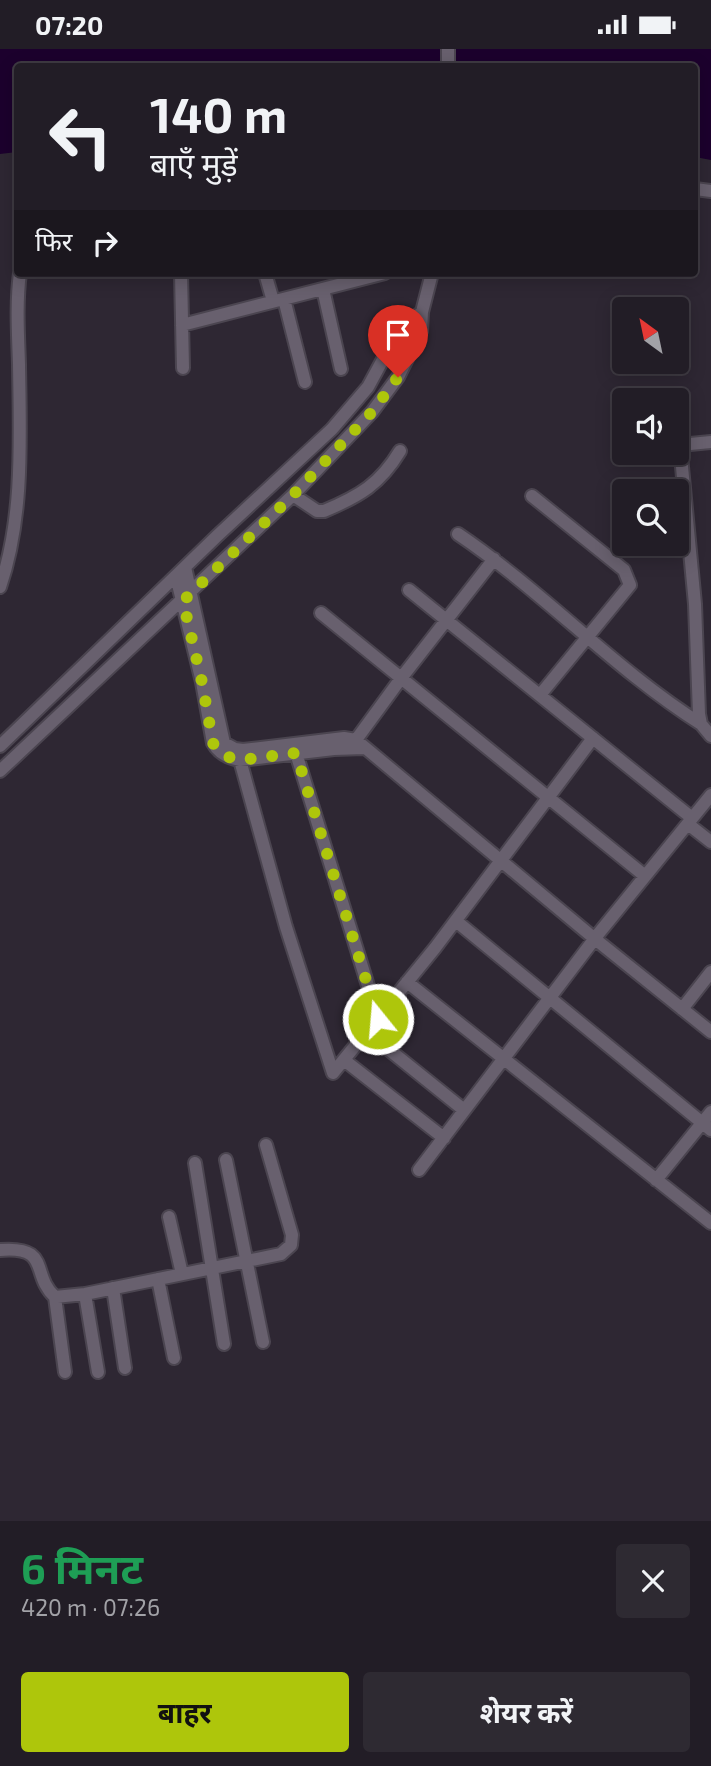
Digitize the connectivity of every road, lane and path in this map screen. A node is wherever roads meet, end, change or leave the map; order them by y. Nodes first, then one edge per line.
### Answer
1 (20, 277) edge
2 (181, 277) edge
3 (267, 277) edge
4 (329, 277) edge
5 (370, 277) edge
6 (431, 277) edge
7 (328, 288) junction
8 (279, 300) junction
9 (422, 312) junction
10 (182, 325) junction
11 (183, 368) dead end
12 (341, 369) dead end
13 (305, 382) dead end
14 (356, 401) junction
15 (372, 412) junction
16 (711, 442) edge
17 (689, 444) edge
18 (400, 451) dead end
19 (682, 465) edge
20 (293, 495) junction
21 (532, 496) dead end
22 (458, 534) dead end
23 (494, 559) junction
24 (181, 571) junction
25 (0, 587) edge
26 (409, 590) dead end
27 (187, 596) junction
28 (321, 613) dead end
29 (447, 620) junction
30 (587, 637) junction
31 (402, 677) junction
32 (540, 695) junction
33 (701, 724) junction
34 (711, 736) edge
35 (593, 738) junction
36 (357, 745) junction
37 (0, 746) edge
38 (296, 753) junction
39 (240, 760) junction
40 (0, 771) edge
41 (711, 795) edge
42 (548, 797) junction
43 (690, 821) junction
44 (711, 842) edge
45 (502, 860) junction
46 (645, 876) junction
47 (456, 921) junction
48 (594, 939) junction
49 (711, 972) edge
50 (407, 982) junction
51 (550, 998) junction
52 (682, 1009) junction
53 (378, 1019) junction
54 (711, 1032) edge
55 (367, 1033) junction
56 (504, 1058) junction
57 (344, 1060) junction
58 (464, 1110) junction
59 (711, 1111) edge
60 (707, 1127) edge
61 (444, 1137) junction
62 (266, 1145) dead end
63 (226, 1160) dead end
64 (195, 1163) dead end
65 (419, 1170) dead end
66 (656, 1180) junction
67 (169, 1217) dead end
68 (711, 1223) edge
69 (0, 1250) edge
70 (248, 1260) junction
71 (213, 1268) junction
72 (182, 1274) junction
73 (158, 1279) junction
74 (113, 1288) junction
75 (85, 1294) junction
76 (55, 1297) junction
77 (263, 1342) dead end
78 (225, 1344) dead end
79 (174, 1358) dead end
80 (125, 1368) dead end
81 (65, 1372) dead end
82 (99, 1372) dead end

1 - 25 street
2 - 10 street
3 - 8 street
4 - 7 street
5 - 7 street
6 - 9 street
7 - 8 street
7 - 12 street
8 - 10 street
8 - 13 street
9 - 14 street
9 - 15 street
10 - 11 street
14 - 15 street
14 - 24 street
15 - 20 street
16 - 17 street
18 - 20 street
19 - 33 street
20 - 27 street
21 - 30 street
22 - 23 street
23 - 29 street
23 - 30 street
24 - 27 street
24 - 37 street
26 - 29 street
27 - 36 street
27 - 39 street
27 - 40 street
28 - 31 street
29 - 31 street
29 - 32 street
30 - 32 street
30 - 33 street
31 - 36 street
31 - 42 street
32 - 35 street
33 - 34 street
35 - 42 street
35 - 43 street
36 - 38 street
36 - 45 street
38 - 39 street
38 - 53 street
39 - 57 street
41 - 43 street
42 - 45 street
42 - 46 street
43 - 44 street
43 - 46 street
45 - 47 street
45 - 48 street
46 - 48 street
47 - 50 street
47 - 51 street
48 - 51 street
48 - 52 street
49 - 52 street
50 - 53 street
50 - 56 street
51 - 56 street
51 - 60 street
52 - 54 street
53 - 55 street
55 - 57 street
55 - 58 street
56 - 58 street
56 - 66 street
57 - 61 street
58 - 61 street
59 - 60 street
60 - 66 street
61 - 65 street
62 - 70 street
63 - 70 street
64 - 71 street
66 - 68 street
67 - 72 street
69 - 76 street
70 - 71 street
70 - 77 street
71 - 72 street
71 - 78 street
72 - 73 street
73 - 74 street
73 - 79 street
74 - 75 street
74 - 80 street
75 - 76 street
75 - 82 street
76 - 81 street

